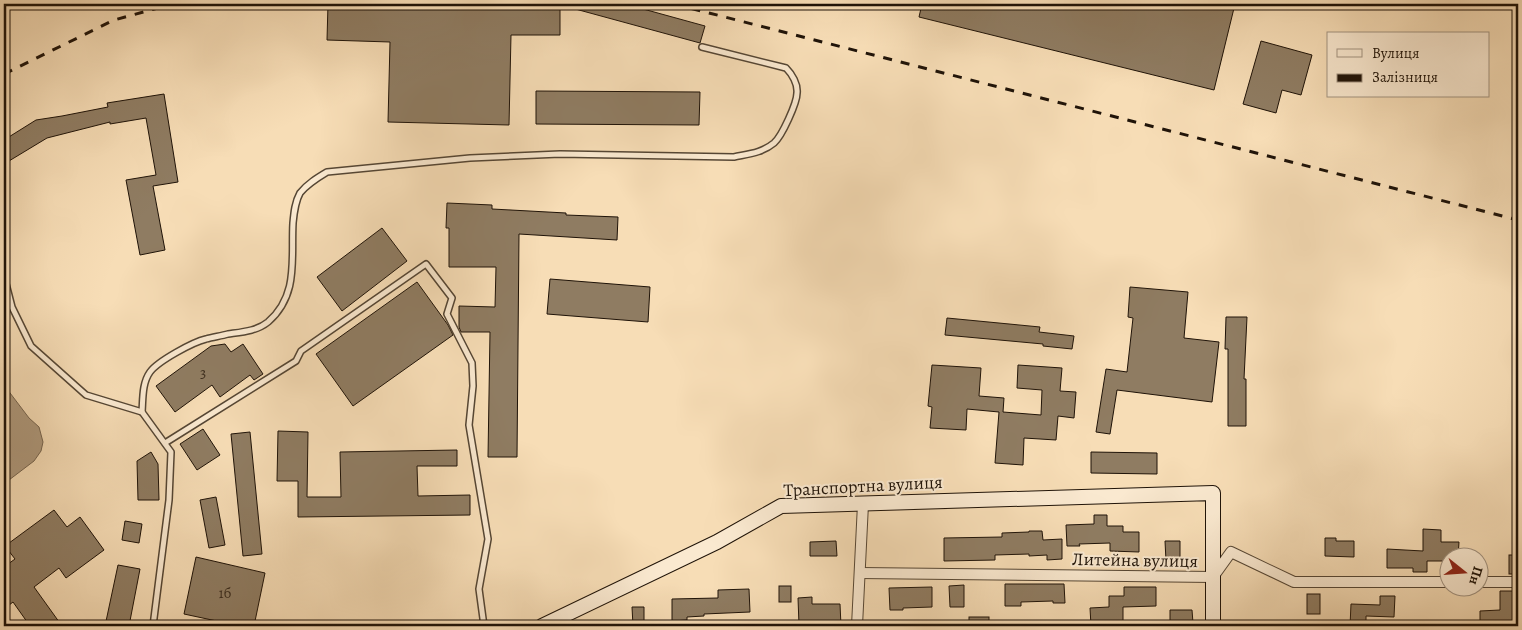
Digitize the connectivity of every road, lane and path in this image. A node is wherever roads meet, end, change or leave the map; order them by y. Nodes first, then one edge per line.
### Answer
1 (702, 47) dead end
2 (4, 276) edge
3 (142, 412) junction
4 (164, 443) junction
5 (863, 504) junction
6 (860, 573) junction
7 (1214, 577) junction
8 (1440, 582) edge
9 (1490, 582) edge
10 (1518, 582) edge
11 (153, 626) edge
12 (484, 626) edge
13 (542, 626) edge
14 (858, 626) edge
15 (1213, 626) edge

1 - 3 lane
2 - 3 lane
3 - 4 lane
4 - 11 lane
4 - 12 lane
5 - 6 street
5 - 7 street, Транспортна вулиця
5 - 13 street, Транспортна вулиця
6 - 7 street, Литейна вулиця
6 - 14 street
7 - 8 street, Литейна вулиця
7 - 15 street
9 - 10 street

